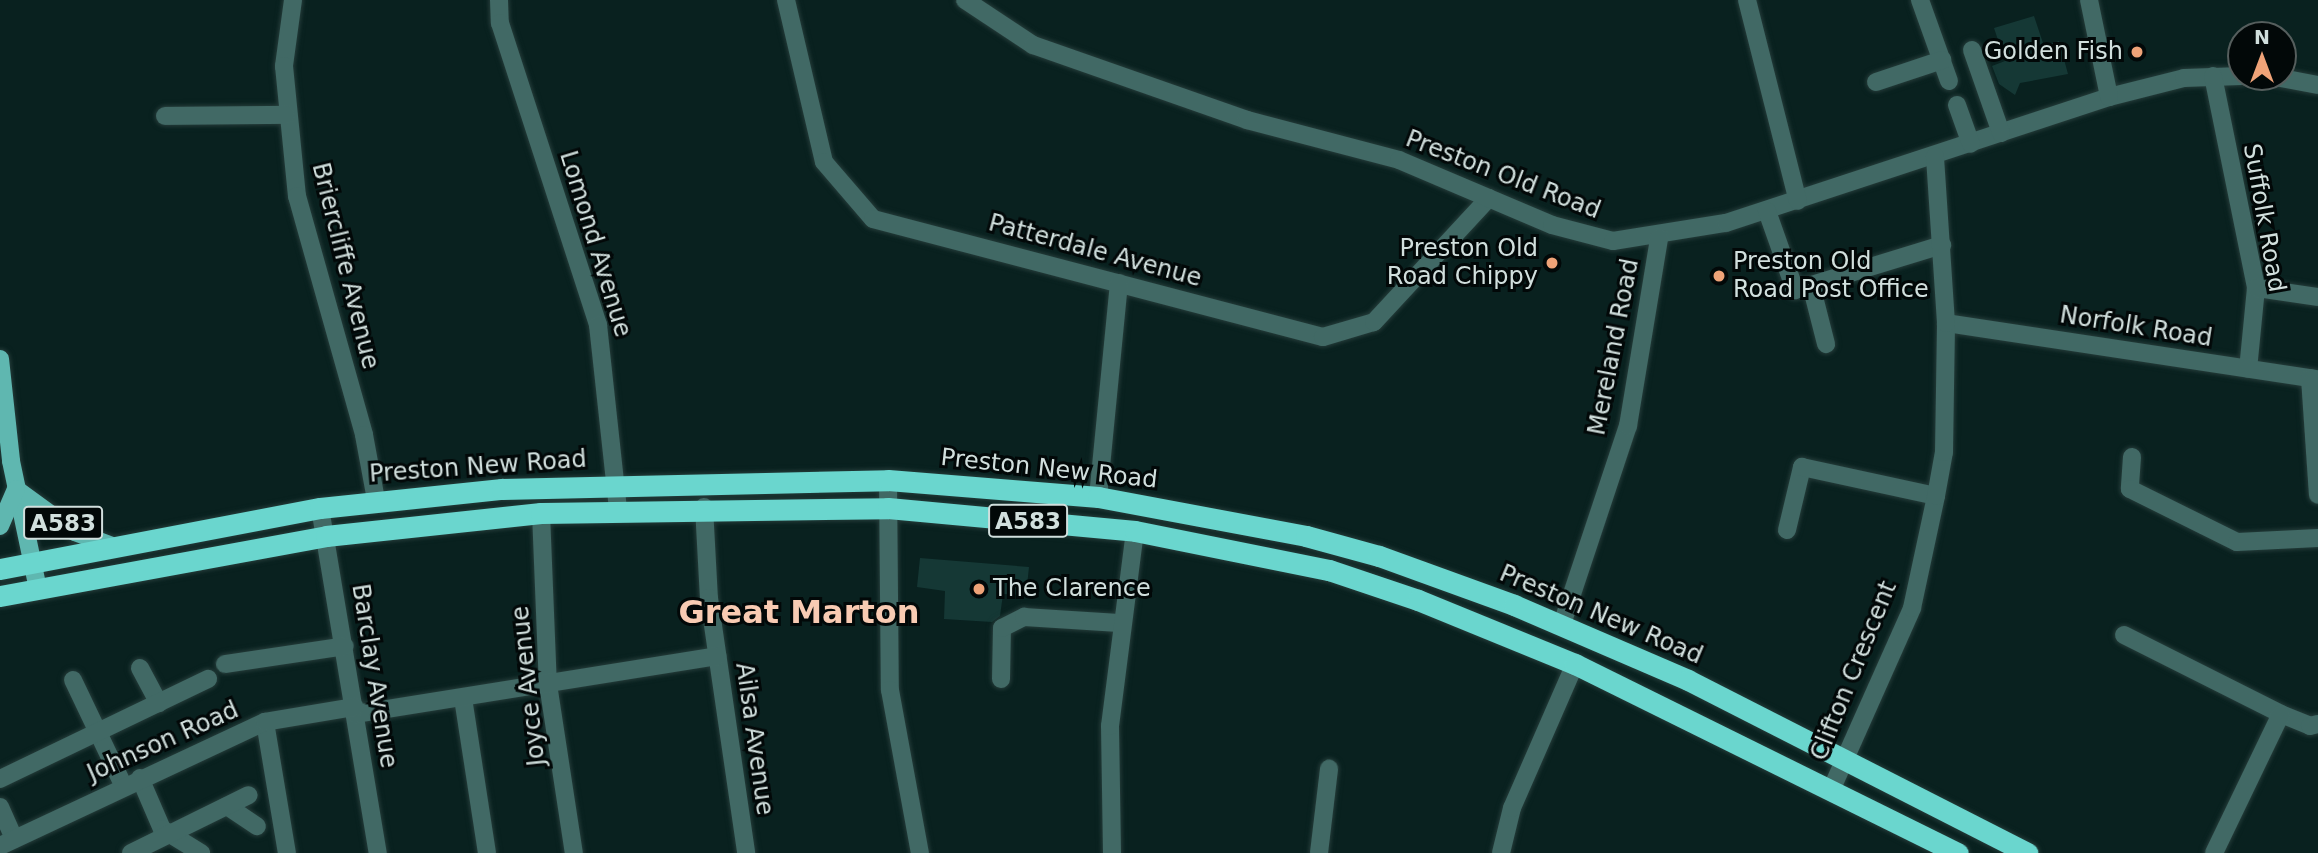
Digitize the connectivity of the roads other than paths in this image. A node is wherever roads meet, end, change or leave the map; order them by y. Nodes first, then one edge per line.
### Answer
1 (293, 0) edge
2 (499, 0) edge
3 (786, 0) edge
4 (965, 0) edge
5 (1746, 0) edge
6 (1920, 0) edge
7 (2089, 0) edge
8 (1972, 50) dead end
9 (1942, 60) junction
10 (2213, 76) junction
11 (2227, 76) edge
12 (1949, 81) dead end
13 (2297, 81) edge
14 (1876, 82) dead end
15 (2318, 85) edge
16 (2109, 97) junction
17 (1957, 104) dead end
18 (286, 115) junction
19 (165, 116) dead end
20 (2001, 133) junction
21 (1971, 144) junction
22 (1935, 156) junction
23 (1489, 198) junction
24 (1798, 201) junction
25 (1767, 211) junction
26 (1659, 238) junction
27 (1942, 245) junction
28 (1119, 283) junction
29 (1811, 285) junction
30 (2256, 288) junction
31 (2318, 297) edge
32 (1947, 323) junction
33 (1826, 344) dead end
34 (0, 359) edge
35 (2248, 369) junction
36 (2314, 378) edge
37 (2132, 457) dead end
38 (888, 480) junction
39 (617, 483) junction
40 (16, 489) junction
41 (2318, 495) edge
42 (1936, 496) junction
43 (1098, 497) junction
44 (376, 500) junction
45 (704, 506) junction
46 (320, 508) junction
47 (618, 508) junction
48 (888, 508) junction
49 (541, 513) junction
50 (0, 526) edge
51 (1787, 530) dead end
52 (1135, 531) junction
53 (326, 536) junction
54 (2318, 538) edge
55 (115, 547) junction
56 (33, 563) junction
57 (0, 569) edge
58 (38, 589) junction
59 (0, 596) edge
60 (1119, 623) junction
61 (1562, 624) junction
62 (2124, 635) dead end
63 (345, 646) junction
64 (717, 656) junction
65 (225, 664) dead end
66 (1575, 664) junction
67 (140, 668) dead end
68 (208, 679) dead end
69 (1001, 679) dead end
70 (73, 680) dead end
71 (548, 684) junction
72 (463, 698) junction
73 (159, 703) junction
74 (356, 710) junction
75 (2281, 714) junction
76 (265, 722) junction
77 (2318, 724) edge
78 (98, 734) junction
79 (1846, 759) junction
80 (1329, 769) dead end
81 (140, 778) junction
82 (0, 779) edge
83 (123, 786) junction
84 (1832, 788) junction
85 (249, 795) dead end
86 (227, 806) junction
87 (0, 807) edge
88 (257, 826) dead end
89 (170, 834) junction
90 (7, 842) edge
91 (131, 853) edge
92 (201, 853) edge
93 (287, 853) edge
94 (378, 853) edge
95 (487, 853) edge
96 (574, 853) edge
97 (746, 853) edge
98 (920, 853) edge
99 (1112, 853) edge
100 (1319, 853) edge
101 (1501, 853) edge
102 (1958, 853) edge
103 (2028, 853) edge
104 (2214, 853) edge

1 - 18 street, Briercliffe Avenue
2 - 39 street, Lomond Avenue
3 - 28 street, Patterdale Avenue
4 - 23 street, Preston Old Road
5 - 24 street
6 - 9 street
7 - 16 street
8 - 20 street
9 - 12 street
9 - 14 street
10 - 11 street, Preston Old Road
10 - 16 street, Preston Old Road
10 - 30 street, Suffolk Road
13 - 15 street
16 - 20 street, Preston Old Road
17 - 21 street
18 - 19 street
18 - 44 street, Briercliffe Avenue
20 - 21 street, Preston Old Road
21 - 22 street, Preston Old Road
22 - 24 street, Preston Old Road
22 - 27 street, Clifton Crescent
23 - 26 street, Preston Old Road
23 - 28 street, Patterdale Avenue
24 - 25 street, Preston Old Road
25 - 26 street, Preston Old Road
25 - 29 street
26 - 61 street, Mereland Road
27 - 29 street
27 - 32 street, Clifton Crescent
28 - 43 street
29 - 33 street
30 - 31 street
30 - 35 street, Suffolk Road
32 - 35 street, Norfolk Road
32 - 42 street, Clifton Crescent
34 - 40 main road
35 - 36 street, Norfolk Road
36 - 41 street
37 - 54 street
38 - 39 highway, Preston New Road / A583
38 - 43 highway, Preston New Road / A583
38 - 48 street
39 - 44 highway, Preston New Road / A583
39 - 47 street, Lomond Avenue
40 - 50 main road, A583
40 - 55 main road, A583
40 - 56 main road
42 - 51 street
42 - 79 street, Clifton Crescent
43 - 61 highway, Preston New Road / A583
44 - 46 highway, Preston New Road / A583
45 - 47 highway, Preston New Road / A583
45 - 48 highway, Preston New Road / A583
45 - 64 street, Ailsa Avenue
46 - 53 street, Barclay Avenue
46 - 55 highway, Preston New Road / A583
47 - 49 highway, Preston New Road / A583
48 - 52 highway, Preston New Road / A583
48 - 98 street
49 - 53 highway, Preston New Road / A583
49 - 71 street, Joyce Avenue
52 - 60 street
52 - 66 highway, Preston New Road / A583
53 - 58 highway, Preston New Road / A583
53 - 63 street, Barclay Avenue
55 - 56 highway, Preston New Road / A583
56 - 57 highway, Preston New Road / A583
56 - 58 main road
58 - 59 highway, Preston New Road / A583
60 - 69 street
60 - 99 street
61 - 79 highway, Preston New Road / A583
62 - 75 street
63 - 65 street
63 - 74 street, Barclay Avenue
64 - 71 street, Johnson Road
64 - 97 street, Ailsa Avenue
66 - 84 highway, Preston New Road / A583
66 - 101 street
67 - 73 street
68 - 73 street
70 - 78 street
71 - 72 street, Johnson Road
71 - 96 street, Joyce Avenue
72 - 74 street, Johnson Road
72 - 95 street
73 - 78 street
74 - 76 street, Johnson Road
74 - 94 street, Barclay Avenue
75 - 77 street
75 - 104 street
76 - 81 street, Johnson Road
76 - 93 street
78 - 82 street
78 - 83 street
79 - 84 street, Clifton Crescent
79 - 103 highway, Preston New Road / A583
80 - 100 street
81 - 83 street, Johnson Road
81 - 89 street
83 - 90 street, Johnson Road
84 - 102 highway, Preston New Road / A583
85 - 86 street
86 - 88 street
86 - 89 street
87 - 90 street
89 - 91 street
89 - 92 street

